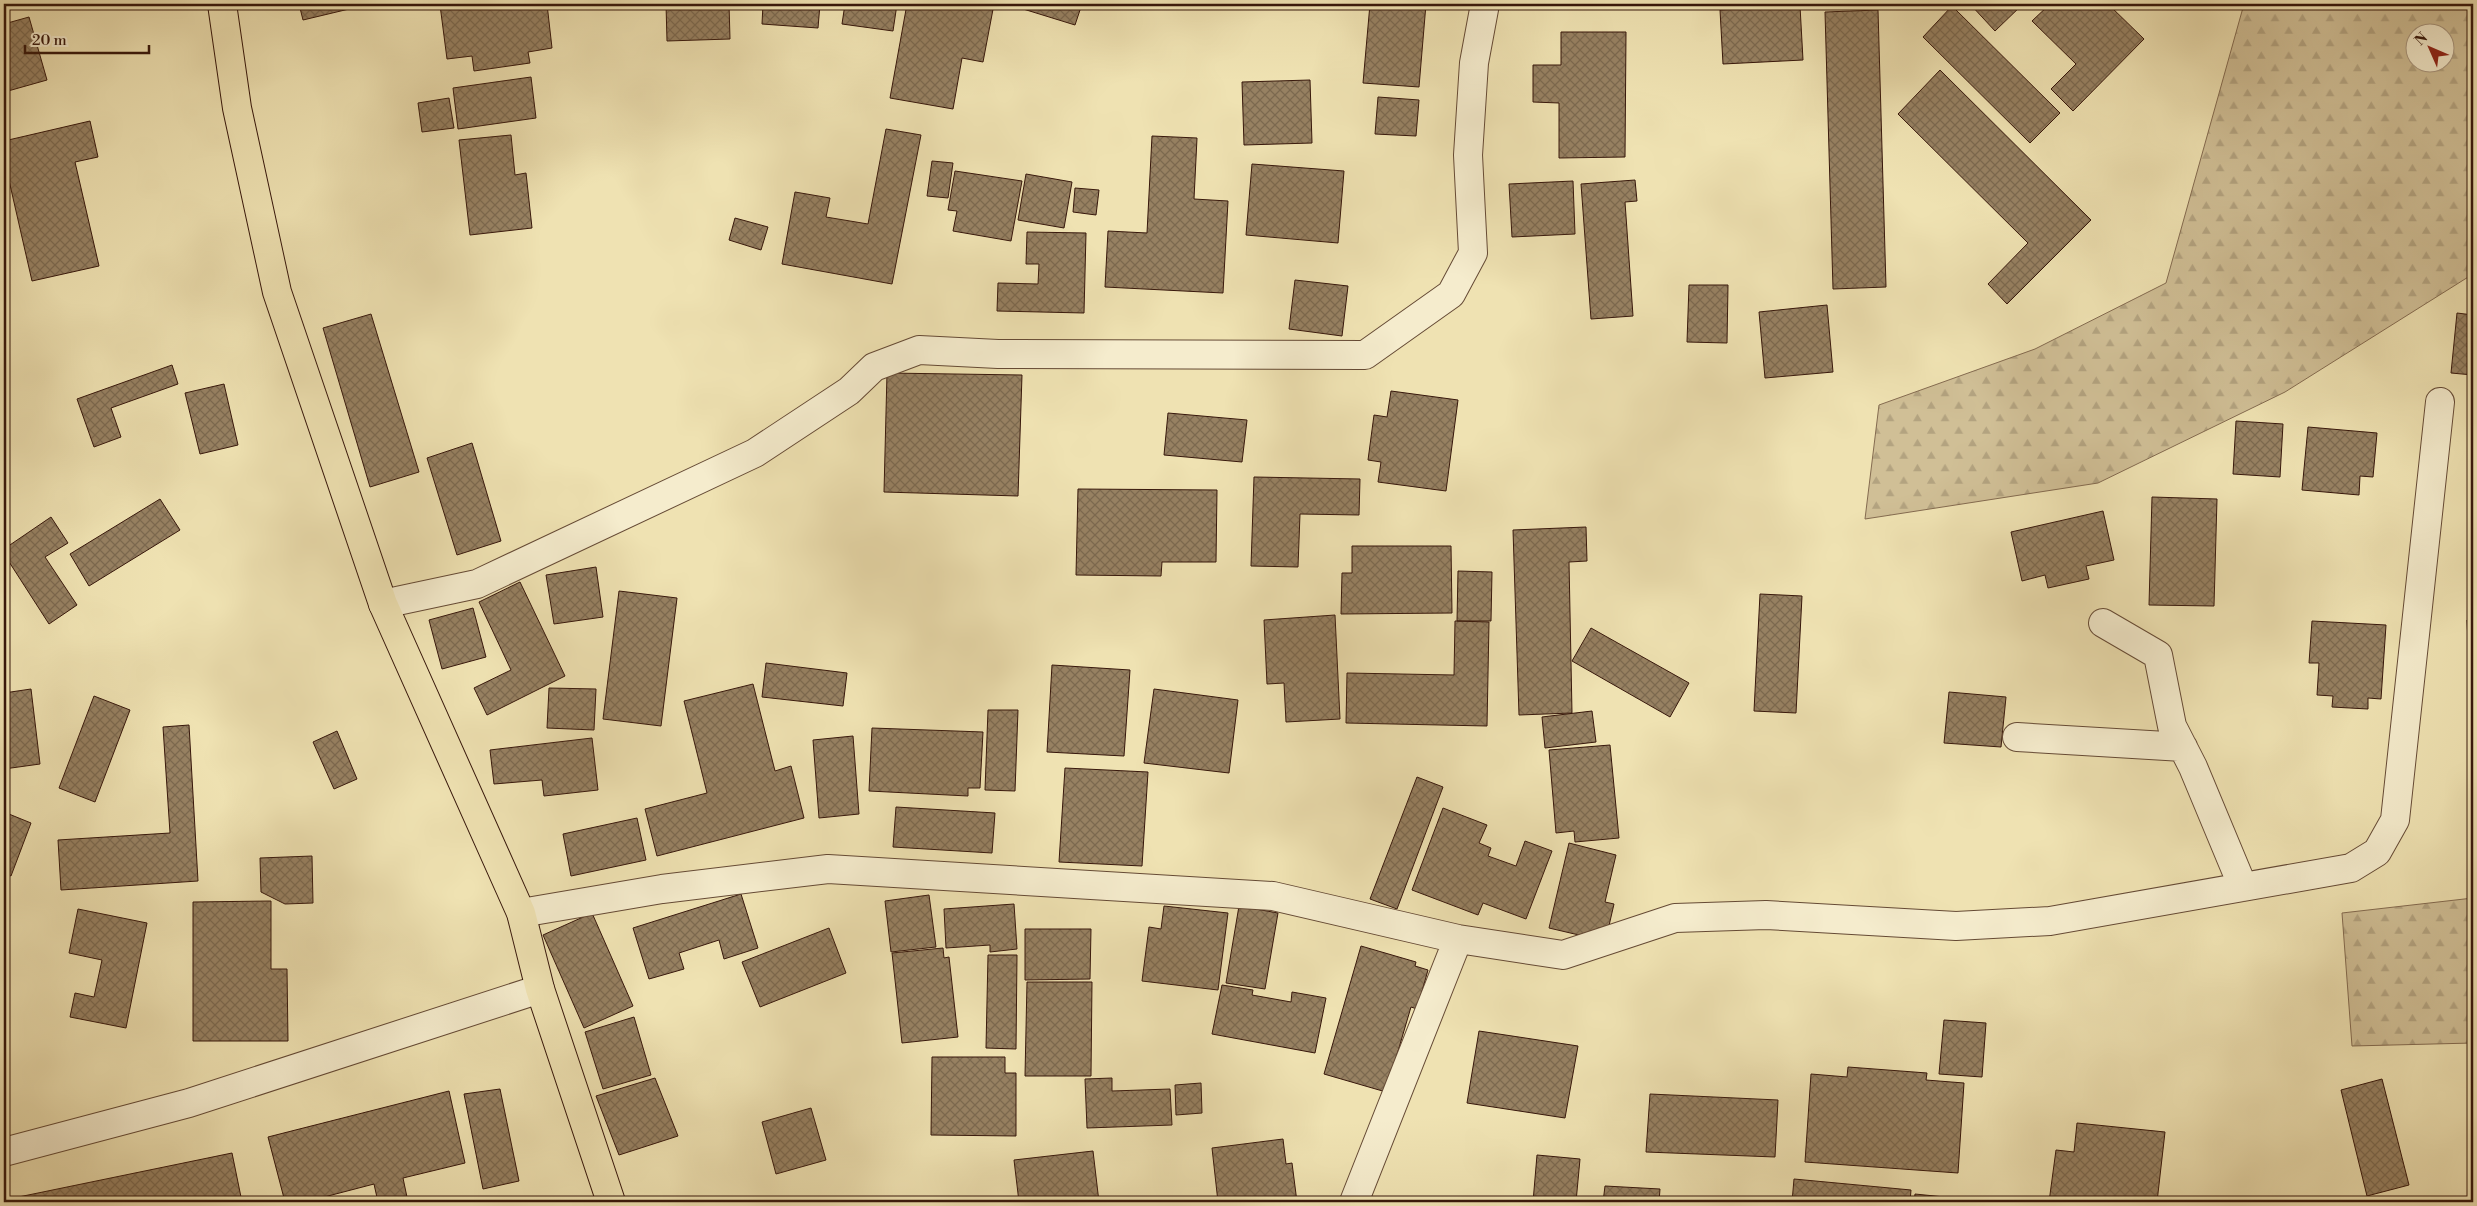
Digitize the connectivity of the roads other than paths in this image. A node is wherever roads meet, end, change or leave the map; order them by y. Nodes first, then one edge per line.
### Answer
1 (222, 4) edge
2 (1485, 4) edge
3 (2440, 402) dead end
4 (383, 604) junction
5 (2103, 623) dead end
6 (2017, 737) dead end
7 (2183, 747) junction
8 (2242, 887) junction
9 (521, 913) junction
10 (1458, 939) junction
11 (540, 989) junction
12 (4, 1152) edge
13 (610, 1202) edge
14 (1354, 1202) edge

1 - 4 main road
2 - 4 street
3 - 8 street
4 - 9 main road
5 - 7 street
6 - 7 street
7 - 8 street
8 - 10 street
9 - 10 street
9 - 11 main road
10 - 14 street
11 - 12 street
11 - 13 main road

